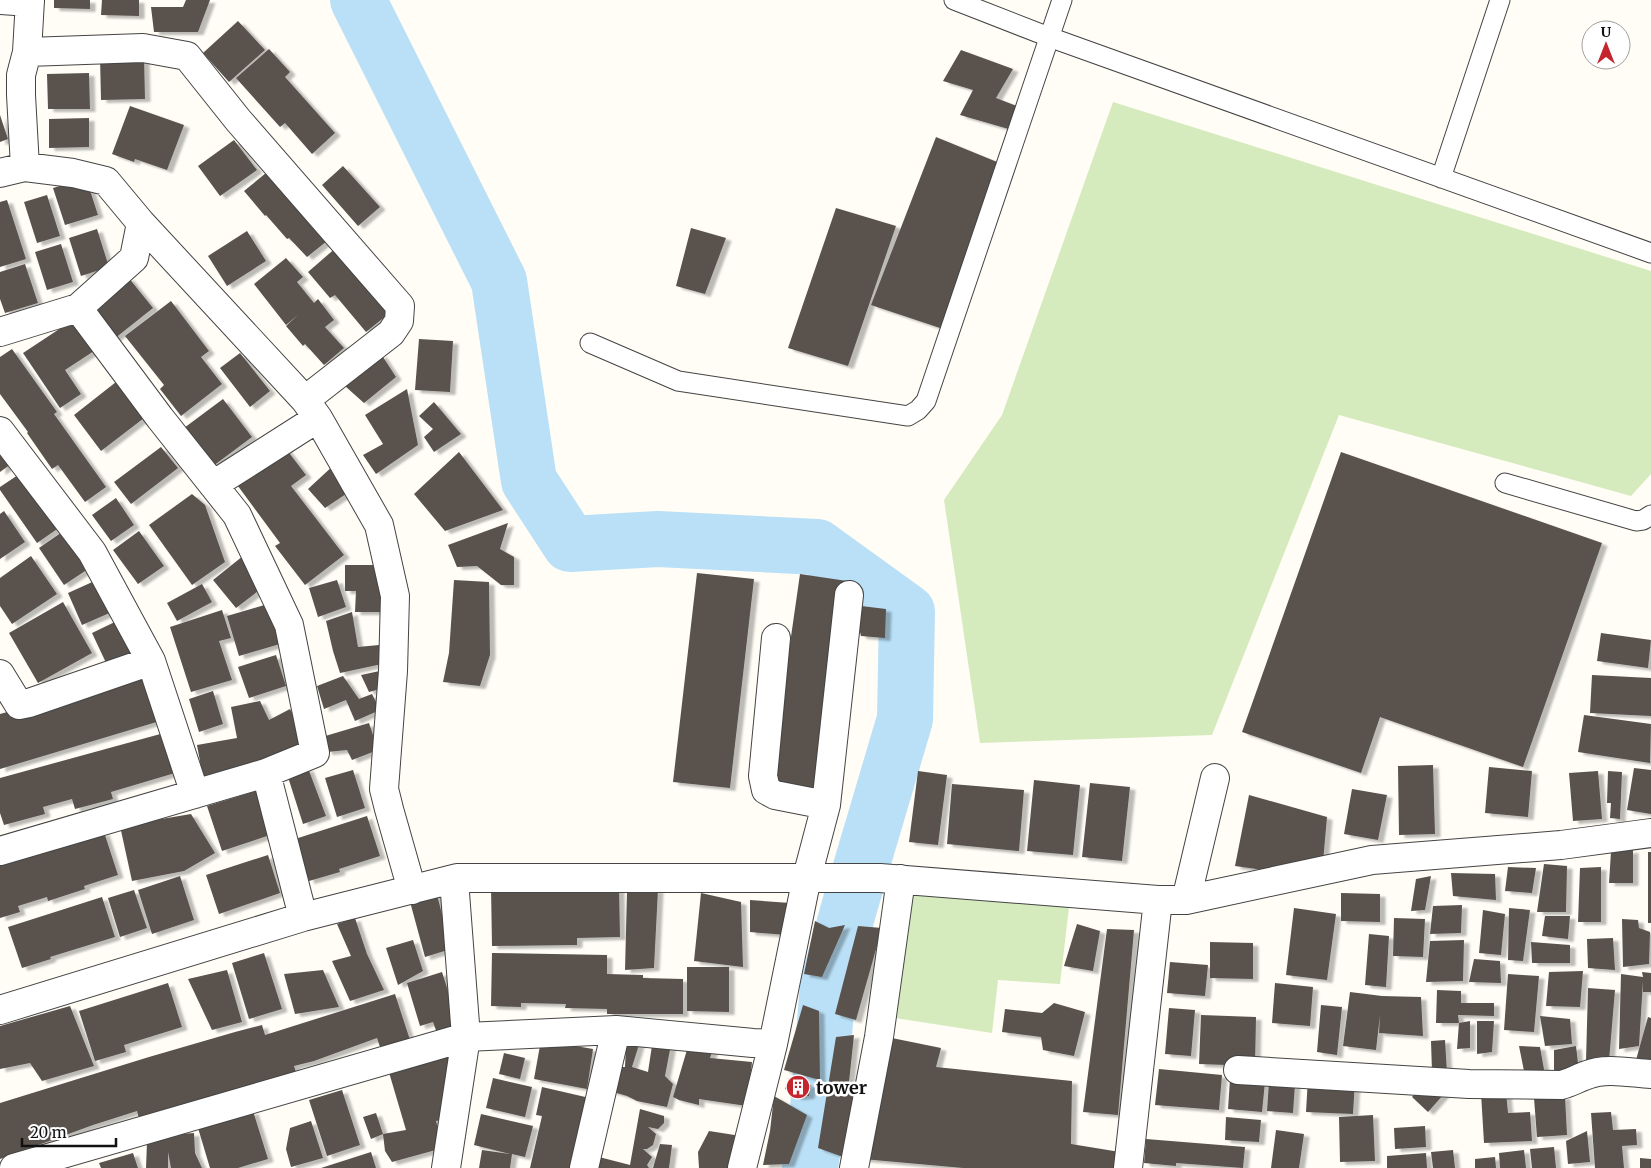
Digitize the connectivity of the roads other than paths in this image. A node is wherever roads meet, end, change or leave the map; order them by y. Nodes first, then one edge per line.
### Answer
1 (0, 0) edge
2 (954, 0) edge
3 (1062, 0) edge
4 (1500, 0) edge
5 (30, 1) edge
6 (1050, 37) junction
7 (27, 52) junction
8 (12, 170) edge
9 (1441, 178) junction
10 (141, 223) junction
11 (1651, 253) edge
12 (78, 308) junction
13 (0, 332) edge
14 (590, 343) dead end
15 (311, 409) junction
16 (0, 431) edge
17 (1506, 483) dead end
18 (213, 485) junction
19 (1651, 515) edge
20 (849, 595) dead end
21 (776, 638) dead end
22 (151, 660) junction
23 (0, 674) edge
24 (9, 708) edge
25 (266, 773) junction
26 (1215, 778) dead end
27 (195, 794) junction
28 (826, 805) junction
29 (1651, 833) edge
30 (0, 852) edge
31 (807, 877) junction
32 (457, 878) junction
33 (890, 879) junction
34 (412, 890) junction
35 (1158, 900) junction
36 (1186, 900) junction
37 (303, 917) junction
38 (0, 1010) edge
39 (616, 1030) junction
40 (466, 1036) junction
41 (772, 1044) junction
42 (1238, 1070) dead end
43 (1651, 1074) edge
44 (75, 1160) edge
45 (14, 1168) edge
46 (446, 1168) edge
47 (584, 1168) edge
48 (742, 1168) edge
49 (854, 1168) edge
50 (1128, 1168) edge

1 - 5 street
2 - 6 lane
3 - 6 lane
4 - 9 lane
5 - 7 street
6 - 9 lane
6 - 14 lane
7 - 8 street
7 - 15 street
8 - 10 street
9 - 11 lane
10 - 12 street
10 - 15 street
12 - 13 street
12 - 18 street
15 - 18 street
15 - 34 street
16 - 22 street
17 - 19 lane
18 - 25 street
20 - 28 street
21 - 28 street
22 - 24 street
22 - 27 street
23 - 24 street
25 - 27 street
25 - 37 street
26 - 36 street
27 - 30 street
28 - 31 street
29 - 36 street
31 - 32 street
31 - 33 street
31 - 41 street
32 - 34 street
32 - 40 street
33 - 35 street
33 - 49 street
34 - 37 street
35 - 36 street
35 - 50 street
37 - 38 street
39 - 40 street
39 - 41 street
39 - 47 street
40 - 44 street
40 - 46 street
41 - 48 street
42 - 43 street
44 - 45 street

